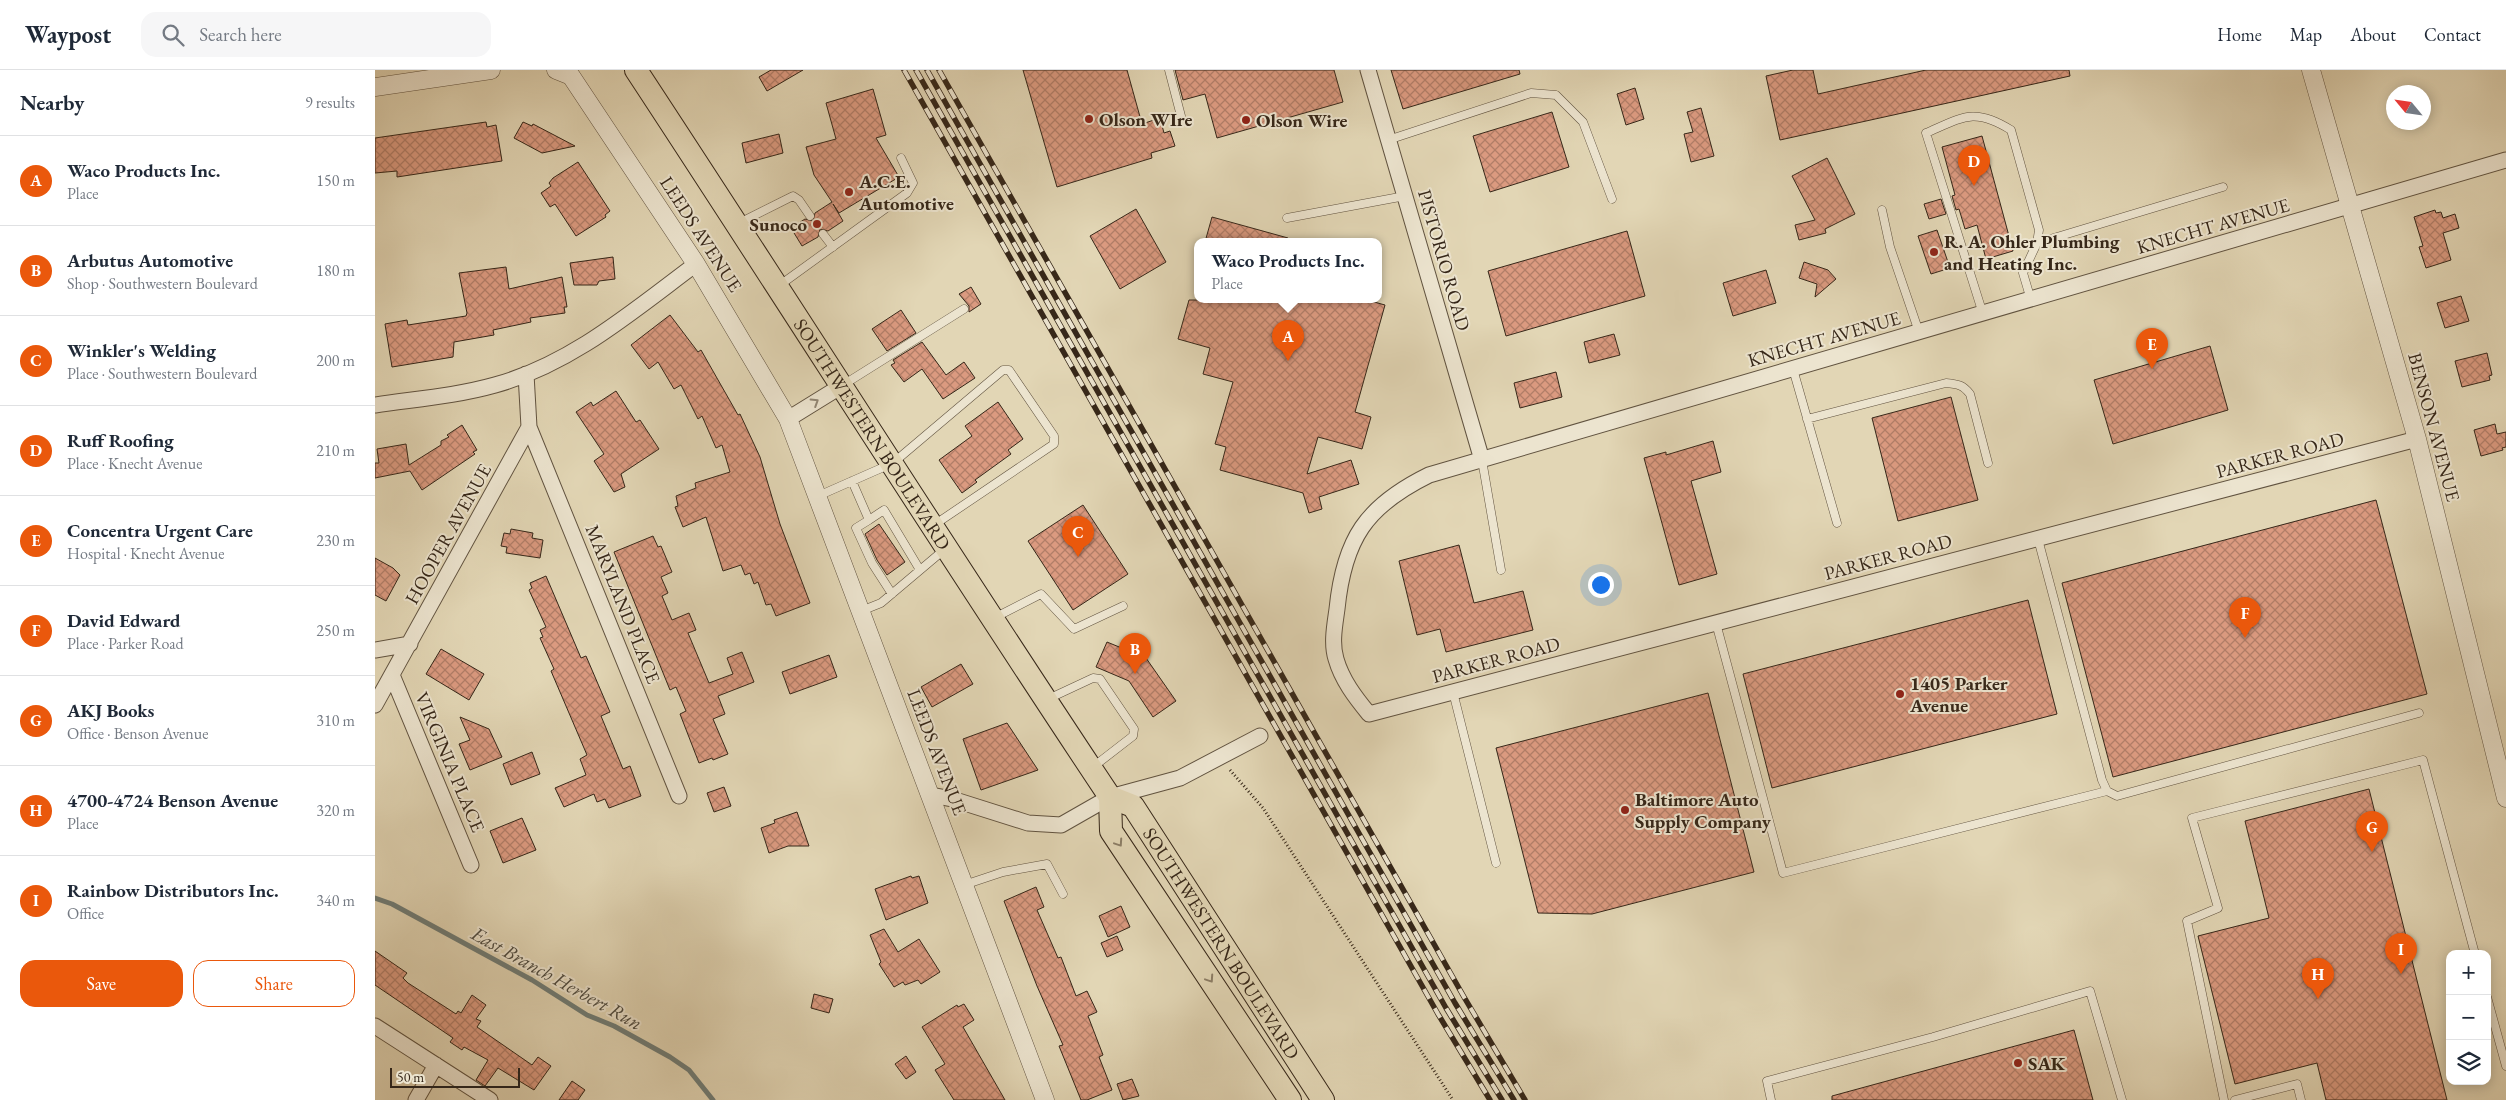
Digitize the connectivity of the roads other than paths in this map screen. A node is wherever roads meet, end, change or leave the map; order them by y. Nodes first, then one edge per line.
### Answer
1 (491, 70) edge
2 (636, 70) edge
3 (1169, 70) edge
4 (1368, 70) edge
5 (2311, 70) edge
6 (569, 72) edge
7 (375, 88) edge
8 (1181, 116) dead end
9 (1388, 140) junction
10 (901, 158) dead end
11 (2506, 160) edge
12 (2223, 187) dead end
13 (1405, 196) junction
14 (1612, 199) dead end
15 (2351, 207) junction
16 (1882, 210) dead end
17 (811, 216) dead end
18 (1287, 218) dead end
19 (737, 224) junction
20 (823, 234) dead end
21 (2037, 243) junction
22 (833, 246) junction
23 (696, 264) junction
24 (778, 286) junction
25 (2031, 300) junction
26 (964, 309) dead end
27 (1983, 314) junction
28 (1919, 332) junction
29 (1793, 369) junction
30 (527, 374) junction
31 (843, 385) junction
32 (375, 406) edge
33 (788, 418) junction
34 (1807, 419) junction
35 (529, 427) junction
36 (2417, 439) junction
37 (1482, 460) junction
38 (893, 463) junction
39 (1988, 463) dead end
40 (852, 481) junction
41 (818, 496) junction
42 (869, 520) junction
43 (1837, 523) dead end
44 (933, 526) junction
45 (2038, 539) junction
46 (947, 548) junction
47 (921, 570) junction
48 (1501, 570) dead end
49 (892, 594) junction
50 (1123, 606) dead end
51 (861, 611) junction
52 (992, 619) junction
53 (1716, 623) junction
54 (409, 644) junction
55 (375, 650) edge
56 (392, 675) junction
57 (1453, 692) junction
58 (1046, 700) junction
59 (375, 705) edge
60 (2419, 713) dead end
61 (1369, 714) joint
62 (1260, 736) dead end
63 (2502, 761) edge
64 (1091, 768) junction
65 (2107, 792) junction
66 (931, 795) junction
67 (679, 796) dead end
68 (1110, 797) junction
69 (2506, 798) edge
70 (1496, 863) dead end
71 (471, 865) dead end
72 (964, 885) junction
73 (1063, 894) dead end
74 (2474, 950) edge
75 (2491, 1012) edge
76 (375, 1026) edge
77 (436, 1064) junction
78 (2506, 1066) edge
79 (416, 1100) edge
80 (490, 1100) edge
81 (1045, 1100) edge
82 (1291, 1100) edge
83 (1323, 1100) edge
84 (1771, 1100) edge
85 (2122, 1100) edge
86 (2225, 1100) edge
87 (2235, 1100) edge
88 (2301, 1100) edge

1 - 7 street
2 - 19 main road, SOUTHWESTERN BOULEVARD
3 - 8 lane
4 - 9 street, PISTORIO ROAD
5 - 15 street, BENSON AVENUE
6 - 23 street, LEEDS AVENUE
9 - 13 street, PISTORIO ROAD
9 - 14 lane
10 - 22 lane
11 - 15 street, KNECHT AVENUE
12 - 21 lane
13 - 18 lane
13 - 37 street, PISTORIO ROAD
15 - 25 street, KNECHT AVENUE
15 - 36 street, BENSON AVENUE
16 - 28 lane
17 - 19 lane
19 - 24 main road, SOUTHWESTERN BOULEVARD
20 - 22 lane
21 - 25 lane
21 - 27 lane
22 - 24 lane
23 - 30 street
23 - 33 street, LEEDS AVENUE
24 - 31 main road, SOUTHWESTERN BOULEVARD
25 - 27 street, KNECHT AVENUE
26 - 31 lane
27 - 28 street, KNECHT AVENUE
28 - 29 street, KNECHT AVENUE
29 - 34 lane
29 - 37 street, KNECHT AVENUE
30 - 32 street
30 - 35 street
33 -> 31 street
31 - 38 main road, SOUTHWESTERN BOULEVARD
33 - 41 street, LEEDS AVENUE
34 - 39 lane
34 - 43 lane
35 - 54 street, HOOPER AVENUE
35 - 67 street, MARYLAND PLACE
36 - 45 street, PARKER ROAD
36 - 63 street, BENSON AVENUE
37 - 48 lane
37 - 61 street, KNECHT AVENUE
38 - 40 lane
38 - 44 main road, SOUTHWESTERN BOULEVARD
38 - 44 lane
40 - 41 lane
40 - 42 lane
41 - 51 street, LEEDS AVENUE
42 - 47 lane
42 - 49 lane
44 - 46 main road, SOUTHWESTERN BOULEVARD
45 - 53 street, PARKER ROAD
45 - 65 lane
46 - 47 lane
46 - 52 main road, SOUTHWESTERN BOULEVARD
47 - 49 lane
49 - 51 lane
50 - 52 lane
51 - 66 street, LEEDS AVENUE
52 - 58 main road, SOUTHWESTERN BOULEVARD
53 - 57 street, PARKER ROAD
53 - 65 lane
54 - 55 street
54 - 56 street, HOOPER AVENUE
56 - 59 street, HOOPER AVENUE
56 - 71 street, VIRGINIA PLACE
57 - 61 street, PARKER ROAD
57 - 70 lane
58 - 64 main road, SOUTHWESTERN BOULEVARD
58 - 64 lane
60 - 65 lane
62 - 68 street
63 - 69 street, BENSON AVENUE
64 - 68 main road, SOUTHWESTERN BOULEVARD
66 - 68 street
66 - 72 street, LEEDS AVENUE
68 -> 82 main road, SOUTHWESTERN BOULEVARD
68 - 83 main road, SOUTHWESTERN BOULEVARD
72 - 73 lane
72 - 81 street, LEEDS AVENUE
74 - 86 lane
75 - 78 lane
76 - 77 street
77 - 79 street
77 - 80 street
84 - 85 lane
87 - 88 lane

